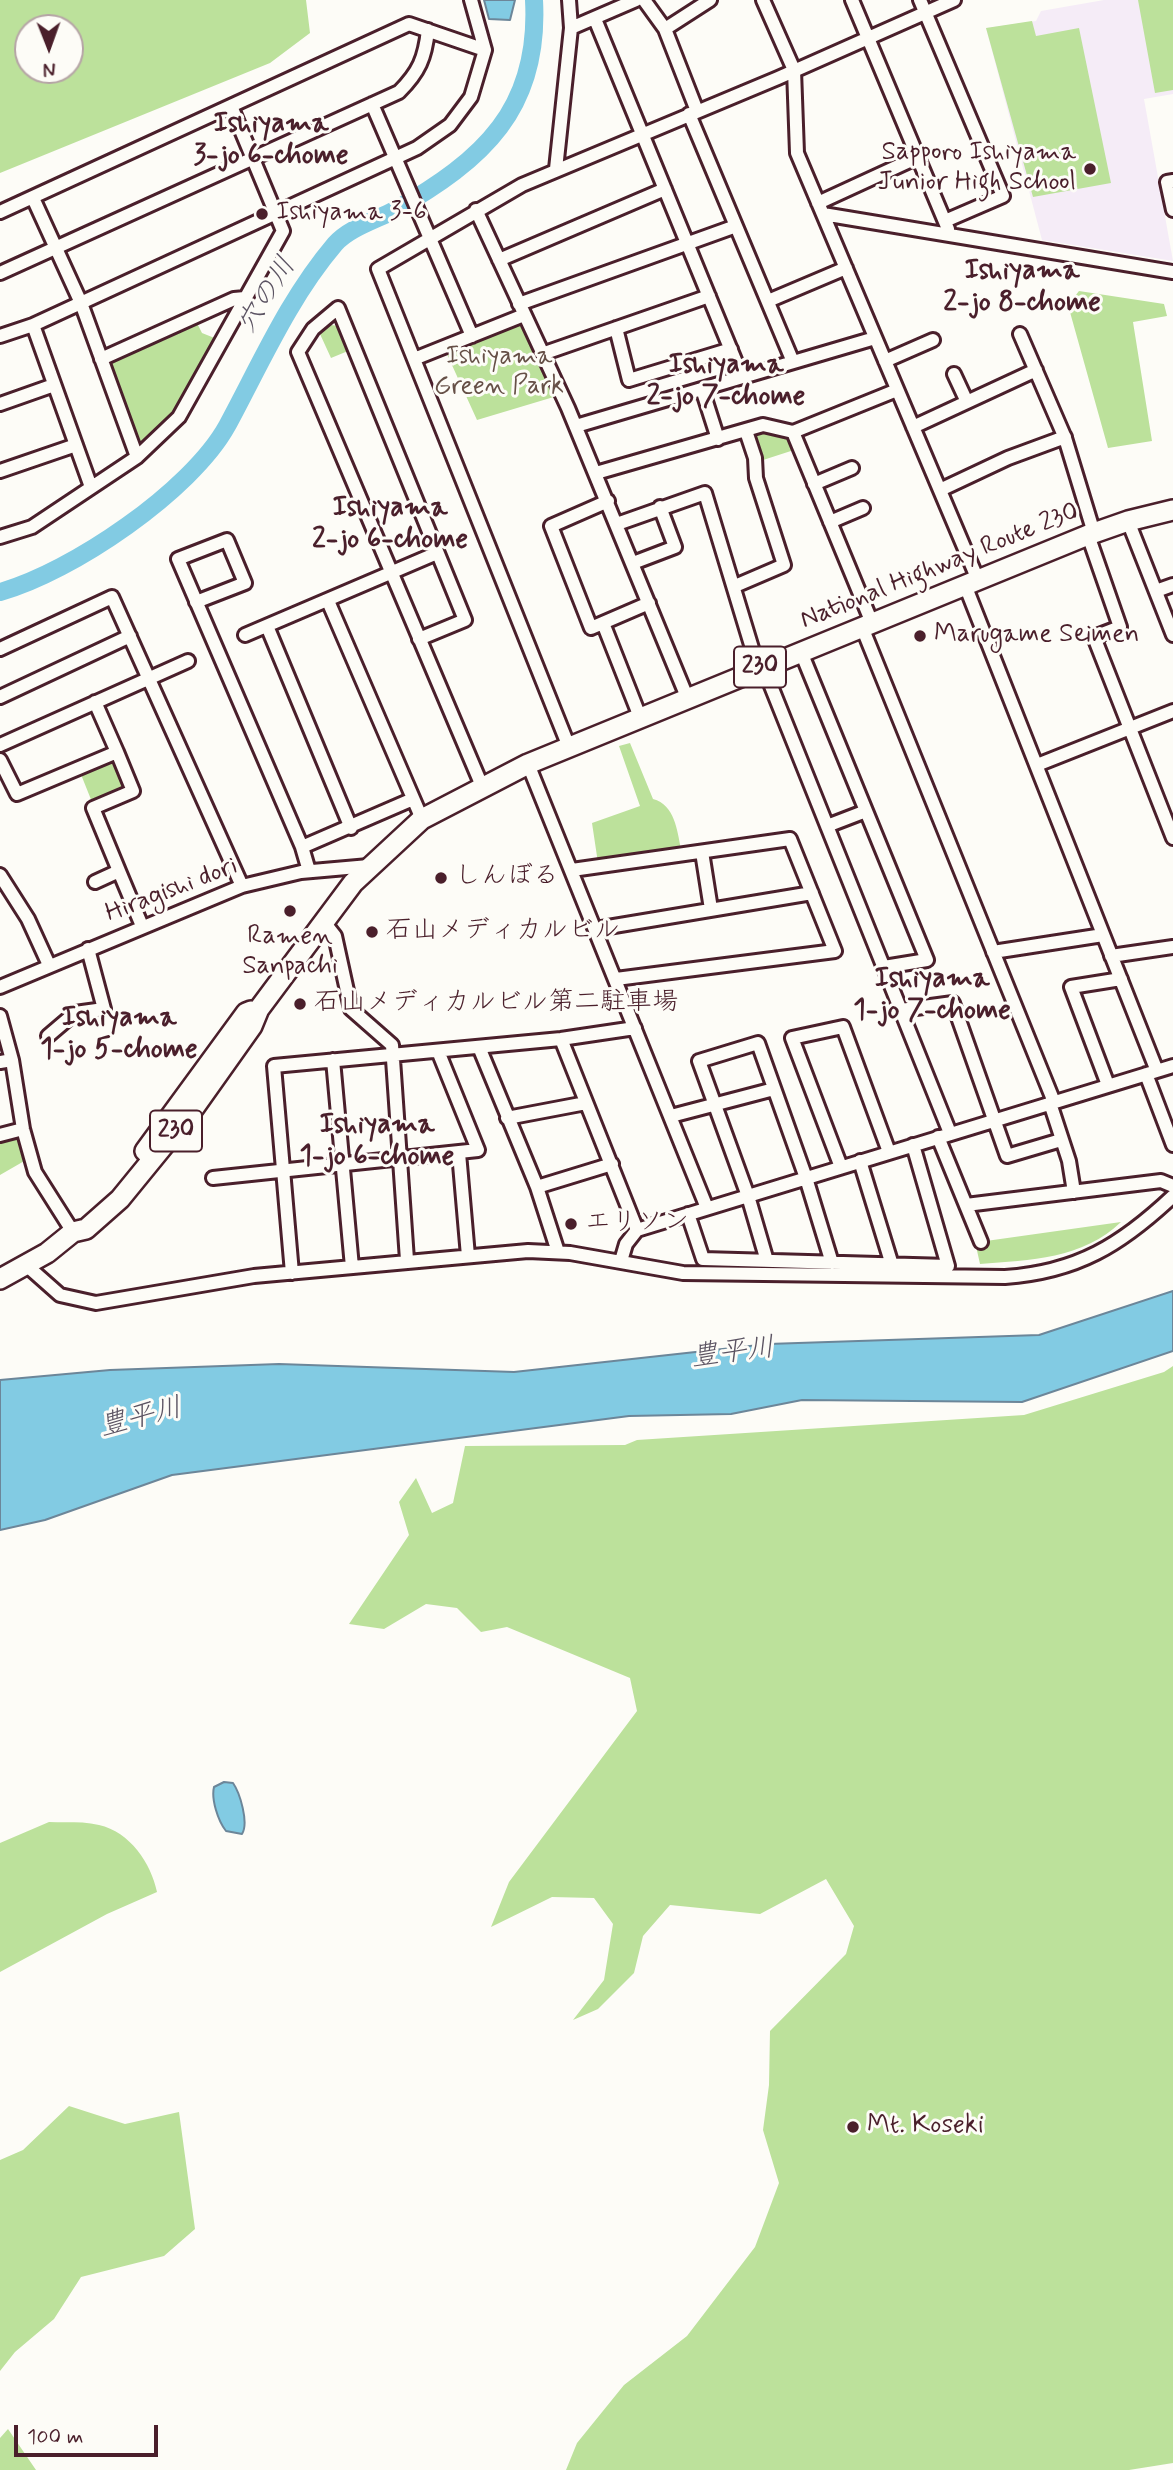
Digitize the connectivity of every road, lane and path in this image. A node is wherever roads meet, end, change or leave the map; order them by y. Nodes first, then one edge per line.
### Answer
1 (471, 0) edge
2 (569, 0) edge
3 (636, 0) edge
4 (644, 0) edge
5 (710, 0) edge
6 (763, 0) edge
7 (852, 0) edge
8 (920, 0) edge
9 (954, 0) edge
10 (926, 13) junction
11 (595, 19) junction
12 (571, 28) junction
13 (665, 29) junction
14 (428, 30) junction
15 (869, 38) junction
16 (485, 50) junction
17 (794, 70) junction
18 (372, 104) junction
19 (231, 106) junction
20 (693, 113) junction
21 (642, 134) junction
22 (918, 157) junction
23 (254, 158) junction
24 (396, 158) junction
25 (556, 169) junction
26 (1173, 181) edge
27 (665, 189) junction
28 (33, 198) junction
29 (820, 208) junction
30 (477, 210) junction
31 (1173, 210) edge
32 (0, 212) edge
33 (277, 212) junction
34 (945, 221) junction
35 (736, 226) junction
36 (430, 236) junction
37 (951, 236) junction
38 (689, 246) junction
39 (56, 248) junction
40 (499, 260) junction
41 (846, 268) junction
42 (1173, 272) edge
43 (0, 273) edge
44 (709, 296) junction
45 (246, 298) junction
46 (768, 301) junction
47 (81, 303) junction
48 (521, 310) junction
49 (33, 325) junction
50 (616, 328) junction
51 (1020, 334) dead end
52 (0, 336) edge
53 (472, 336) junction
54 (875, 338) junction
55 (933, 340) dead end
56 (731, 349) junction
57 (541, 354) junction
58 (101, 359) junction
59 (414, 359) junction
60 (885, 361) junction
61 (793, 362) junction
62 (1036, 370) junction
63 (954, 374) dead end
64 (742, 377) junction
65 (54, 385) junction
66 (702, 389) junction
67 (897, 390) junction
68 (967, 402) junction
69 (0, 404) edge
70 (576, 426) junction
71 (913, 426) junction
72 (746, 431) junction
73 (793, 432) junction
74 (1065, 437) junction
75 (718, 439) junction
76 (76, 445) junction
77 (137, 457) junction
78 (852, 468) dead end
79 (0, 471) edge
80 (596, 473) junction
81 (814, 484) junction
82 (92, 487) junction
83 (940, 490) junction
84 (608, 501) junction
85 (660, 507) junction
86 (863, 508) dead end
87 (1173, 510) edge
88 (1128, 521) junction
89 (830, 522) junction
90 (617, 524) junction
91 (1091, 534) junction
92 (0, 537) edge
93 (437, 553) junction
94 (633, 563) junction
95 (391, 573) junction
96 (972, 583) junction
97 (1173, 585) edge
98 (735, 586) junction
99 (1156, 591) junction
100 (328, 601) junction
101 (196, 602) junction
102 (649, 603) junction
103 (603, 622) junction
104 (867, 625) junction
105 (267, 626) junction
106 (245, 635) dead end
107 (1173, 635) edge
108 (130, 636) junction
109 (419, 639) junction
110 (0, 649) edge
111 (801, 652) junction
112 (188, 661) dead end
113 (761, 667) junction
114 (148, 679) junction
115 (0, 697) edge
116 (687, 697) junction
117 (95, 702) junction
118 (1173, 711) edge
119 (640, 717) junction
120 (1130, 729) junction
121 (0, 745) edge
122 (569, 747) junction
123 (117, 752) junction
124 (0, 760) edge
125 (528, 764) junction
126 (1037, 765) junction
127 (482, 786) junction
128 (414, 799) junction
129 (866, 811) junction
130 (422, 819) junction
131 (827, 826) junction
132 (351, 828) junction
133 (1173, 838) edge
134 (302, 847) junction
135 (702, 852) junction
136 (369, 866) junction
137 (572, 870) junction
138 (119, 871) junction
139 (309, 871) junction
140 (0, 875) edge
141 (94, 882) dead end
142 (242, 886) junction
143 (812, 892) junction
144 (711, 909) junction
145 (324, 922) junction
146 (142, 926) junction
147 (596, 929) junction
148 (1103, 935) junction
149 (1173, 947) edge
150 (88, 949) junction
151 (993, 952) junction
152 (1111, 956) junction
153 (49, 965) junction
154 (884, 967) junction
155 (616, 979) junction
156 (1121, 979) junction
157 (0, 987) edge
158 (901, 1010) junction
159 (0, 1016) edge
160 (635, 1028) junction
161 (48, 1036) dead end
162 (561, 1039) junction
163 (479, 1047) junction
164 (438, 1051) junction
165 (393, 1054) junction
166 (333, 1060) junction
167 (6, 1061) edge
168 (1173, 1066) edge
169 (1152, 1072) junction
170 (1108, 1085) junction
171 (774, 1089) junction
172 (586, 1103) junction
173 (1052, 1103) junction
174 (715, 1105) junction
175 (671, 1116) junction
176 (507, 1118) junction
177 (994, 1120) junction
178 (23, 1129) junction
179 (0, 1135) edge
180 (944, 1135) junction
181 (1061, 1140) junction
182 (913, 1145) junction
183 (1173, 1145) edge
184 (889, 1152) junction
185 (459, 1153) junction
186 (401, 1157) junction
187 (860, 1161) junction
188 (343, 1164) junction
189 (612, 1164) junction
190 (841, 1167) junction
191 (282, 1170) junction
192 (213, 1178) dead end
193 (806, 1178) junction
194 (1173, 1186) edge
195 (537, 1187) junction
196 (1074, 1192) junction
197 (748, 1196) junction
198 (1173, 1196) edge
199 (966, 1205) junction
200 (707, 1208) junction
201 (688, 1214) junction
202 (637, 1230) junction
203 (72, 1232) junction
204 (981, 1242) dead end
205 (558, 1252) junction
206 (468, 1256) junction
207 (407, 1260) junction
208 (621, 1261) junction
209 (767, 1261) junction
210 (832, 1263) junction
211 (25, 1264) junction
212 (892, 1265) junction
213 (352, 1267) junction
214 (292, 1273) junction
215 (0, 1279) edge

1 - 16 street
2 - 12 street
3 - 11 street
4 - 13 street
5 - 13 street
6 - 17 street
7 - 15 street
8 - 10 street
9 - 10 street
10 - 15 street
10 - 34 street
11 - 12 street
11 - 21 street
12 - 25 street
13 - 20 street
14 - 16 street
14 - 18 street
14 - 19 street
15 - 17 street
15 - 22 street
16 - 24 street
17 - 20 street
17 - 29 street
18 - 23 street
18 - 24 street
19 - 23 street
19 - 28 street
20 - 21 street
20 - 35 street
21 - 25 street
21 - 27 street
22 - 29 street
22 - 34 street
23 - 33 street
23 - 39 street
24 - 33 street
24 - 36 street
25 - 30 street
26 - 31 street
27 - 38 street
27 - 40 street
28 - 32 street
28 - 39 street
29 - 37 street
29 - 41 street
30 - 36 street
30 - 40 street
33 - 45 street
33 - 47 street
34 - 37 street
35 - 38 street
35 - 46 street
36 - 53 street
36 - 59 street
37 - 42 street
38 - 44 street
38 - 48 street
39 - 43 street
39 - 47 street
40 - 48 street
41 - 46 street
41 - 54 street
44 - 50 street
44 - 56 street
45 - 58 street
45 - 77 street
46 - 61 street
47 - 49 street
47 - 58 street
48 - 53 street
48 - 57 street
49 - 52 street
49 - 65 street
50 - 56 street
50 - 57 street
51 - 62 street
53 - 59 street
54 - 60 street
54 - 61 street
55 - 60 street
56 - 64 street
57 - 70 street
58 - 77 street
59 - 122 street
60 - 67 street
61 - 64 street
62 - 68 street
62 - 74 street
63 - 68 street
64 - 66 street
65 - 69 street
65 - 76 street
66 - 70 street
66 - 75 street
67 - 71 street
67 - 73 street
68 - 71 street
70 - 80 street
71 - 83 street
72 - 73 street
72 - 75 street
72 - 98 street
73 - 81 street
74 - 83 street
74 - 91 street
75 - 80 street
76 - 79 street
76 - 82 street
77 - 82 street
78 - 81 street
80 - 84 street
81 - 89 street
82 - 92 street
83 - 96 street
84 - 90 street
84 - 103 street
85 - 90 street
85 - 94 street
85 - 98 street
86 - 89 street
87 - 88 highway, National Highway Route 230 / 230
88 - 91 highway, National Highway Route 230 / 230
88 - 99 street
89 - 104 street
90 - 94 street
91 - 96 highway, National Highway Route 230 / 230
91 - 120 street
93 - 95 street
93 - 95 street
93 - 109 street
94 - 102 street
95 - 100 street
95 - 109 street
96 - 104 highway, National Highway Route 230 / 230
96 - 126 street
97 - 99 street
98 - 113 street
99 - 107 street
100 - 105 street
100 - 128 street
101 - 101 street
101 - 134 street
102 - 103 street
102 - 116 street
103 - 119 street
104 - 111 highway, National Highway Route 230 / 230
104 - 151 street
105 - 106 street
105 - 132 street
108 - 110 street
108 - 114 street
108 - 115 street
109 - 127 street
111 - 113 highway, National Highway Route 230 / 230
111 - 129 street
112 - 114 street
113 - 116 highway, National Highway Route 230 / 230
113 - 131 street
114 - 117 street
114 - 142 street
116 - 119 highway, National Highway Route 230 / 230
117 - 121 street
117 - 123 street
118 - 120 street
119 - 122 highway, National Highway Route 230 / 230
120 - 126 street
120 - 133 street
122 - 125 highway, National Highway Route 230 / 230
123 - 124 street
123 - 138 street
125 - 127 highway, National Highway Route 230 / 230
125 - 137 street
126 - 148 street
127 - 130 highway, National Highway Route 230 / 230
128 - 130 street
128 - 132 street
129 - 131 street
129 - 154 street
130 - 136 highway, National Highway Route 230 / 230
131 - 154 street
132 - 134 street
134 - 139 street
135 - 137 street
135 - 143 street
135 - 144 street
136 - 139 street, Hiragishi dori
136 - 145 highway, National Highway Route 230 / 230
137 - 147 street
138 - 141 street
138 - 146 street
139 - 142 street, Hiragishi dori
140 - 153 street
142 - 146 street, Hiragishi dori
143 - 144 street
143 - 155 street
144 - 147 street
145 - 165 street
145 - 203 highway, National Highway Route 230 / 230
146 - 150 street, Hiragishi dori
147 - 155 street
148 - 151 street
148 - 152 street
149 - 152 street
150 - 153 street, Hiragishi dori
150 - 161 street
151 - 173 street
152 - 156 street
153 - 157 street, Hiragishi dori
154 - 158 street
155 - 160 street
156 - 169 street
156 - 170 street
158 - 177 street
158 - 180 street
159 - 167 street
160 - 162 street
160 - 175 street
162 - 163 street
162 - 172 street
163 - 164 street
163 - 176 street
164 - 165 street
164 - 185 street
165 - 166 street
165 - 186 street
166 - 188 street
166 - 191 street
167 - 178 street
168 - 169 street
169 - 170 street
169 - 183 street
170 - 173 street
171 - 174 street
171 - 174 street
171 - 193 street
172 - 176 street
172 - 189 street
173 - 177 street
173 - 181 street
174 - 175 street
174 - 197 street
175 - 200 street
176 - 195 street
177 - 180 street
177 - 181 street
178 - 179 street
178 - 203 street
180 - 182 street
180 - 199 street
181 - 196 street
182 - 184 street
182 - 212 street
184 - 187 street
184 - 190 street
185 - 186 street
185 - 206 street
186 - 188 street
186 - 207 street
187 - 190 street
187 - 212 street
188 - 191 street
188 - 213 street
189 - 195 street
189 - 202 street
190 - 193 street
191 - 192 street
191 - 214 street
193 - 197 street
193 - 210 street
194 - 196 street
195 - 205 street
196 - 199 street
197 - 200 street
197 - 209 street
198 - 208 street
199 - 204 street
200 - 201 street
201 - 202 street
201 - 209 street
202 - 208 street
203 - 211 highway, National Highway Route 230 / 230
205 - 206 street
205 - 208 street
206 - 207 street
207 - 213 street
209 - 210 street
210 - 212 street
211 - 214 street
211 - 215 highway, National Highway Route 230 / 230
213 - 214 street

